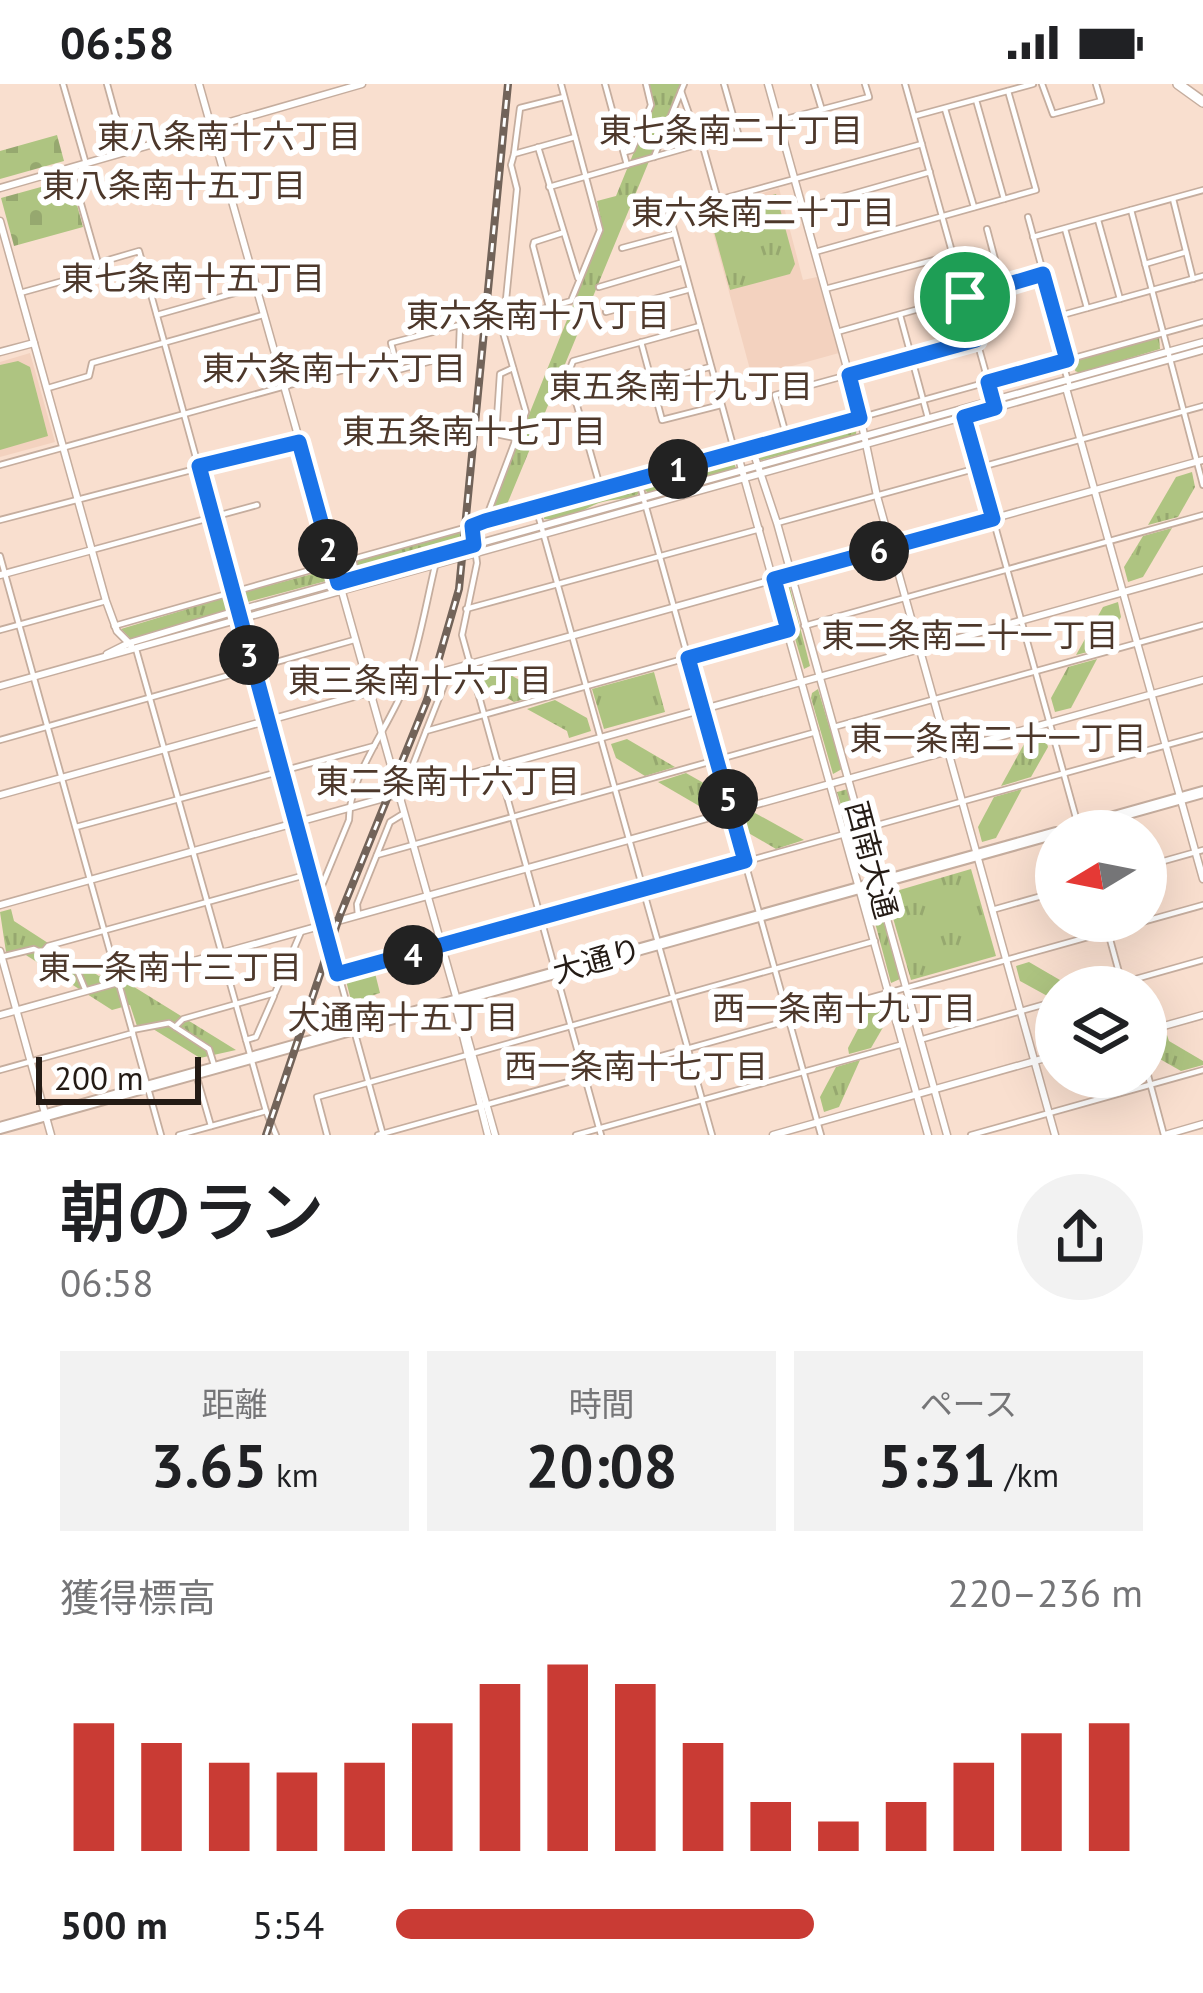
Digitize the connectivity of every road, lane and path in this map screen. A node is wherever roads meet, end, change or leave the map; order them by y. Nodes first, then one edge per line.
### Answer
1 (63, 84) edge
2 (106, 84) edge
3 (200, 84) edge
4 (362, 84) edge
5 (561, 84) edge
6 (604, 84) edge
7 (646, 84) edge
8 (724, 84) edge
9 (768, 84) edge
10 (814, 84) edge
11 (865, 84) edge
12 (905, 84) edge
13 (1033, 84) edge
14 (1042, 84) edge
15 (1096, 84) edge
16 (1178, 84) edge
17 (1189, 84) edge
18 (682, 87) edge
19 (1008, 91) junction
20 (564, 97) junction
21 (1203, 98) edge
22 (976, 100) junction
23 (945, 108) junction
24 (822, 110) junction
25 (915, 116) junction
26 (778, 121) junction
27 (211, 127) junction
28 (575, 137) junction
29 (701, 144) junction
30 (922, 144) junction
31 (538, 147) junction
32 (632, 150) junction
33 (623, 152) junction
34 (126, 153) junction
35 (514, 154) junction
36 (653, 157) junction
37 (635, 162) junction
38 (86, 164) junction
39 (626, 165) junction
40 (71, 169) junction
41 (930, 172) junction
42 (586, 176) junction
43 (795, 180) junction
44 (549, 187) junction
45 (0, 188) edge
46 (1203, 190) edge
47 (1004, 199) junction
48 (1172, 199) junction
49 (667, 205) dead end
50 (974, 207) junction
51 (802, 208) junction
52 (1131, 210) junction
53 (942, 217) junction
54 (1028, 217) dead end
55 (1098, 220) junction
56 (0, 221) edge
57 (987, 229) dead end
58 (1065, 229) junction
59 (562, 233) junction
60 (675, 233) junction
61 (1033, 237) junction
62 (622, 248) dead end
63 (815, 251) junction
64 (1186, 252) junction
65 (953, 255) junction
66 (98, 263) junction
67 (682, 263) junction
68 (1145, 264) junction
69 (1043, 274) junction
70 (1203, 276) edge
71 (580, 279) junction
72 (1193, 279) junction
73 (1002, 286) junction
74 (256, 287) junction
75 (599, 287) dead end
76 (690, 289) junction
77 (825, 289) junction
78 (1153, 290) junction
79 (20, 293) junction
80 (965, 297) junction
81 (1120, 299) junction
82 (549, 307) junction
83 (1088, 308) junction
84 (606, 312) dead end
85 (157, 315) junction
86 (263, 315) junction
87 (900, 315) junction
88 (1055, 317) junction
89 (502, 321) junction
90 (478, 322) dead end
91 (1203, 322) edge
92 (700, 326) junction
93 (837, 332) junction
94 (1165, 332) junction
95 (976, 340) junction
96 (641, 342) junction
97 (34, 343) junction
98 (164, 343) junction
99 (1203, 346) edge
100 (0, 352) edge
101 (394, 356) junction
102 (1168, 356) junction
103 (913, 357) junction
104 (1065, 361) junction
105 (711, 366) junction
106 (512, 368) junction
107 (849, 375) junction
108 (652, 382) junction
109 (988, 382) junction
110 (1068, 385) junction
111 (284, 386) junction
112 (46, 389) junction
113 (926, 400) junction
114 (994, 404) junction
115 (721, 405) junction
116 (1203, 406) edge
117 (1183, 411) junction
118 (184, 413) junction
119 (963, 413) junction
120 (860, 418) junction
121 (928, 418) junction
122 (515, 438) junction
123 (787, 438) junction
124 (1081, 440) junction
125 (863, 441) junction
126 (299, 442) junction
127 (62, 447) junction
128 (752, 448) junction
129 (736, 453) junction
130 (1200, 461) edge
131 (0, 465) edge
132 (199, 466) junction
133 (978, 468) junction
134 (760, 470) junction
135 (745, 474) junction
136 (638, 480) junction
137 (1203, 485) edge
138 (601, 490) junction
139 (1094, 490) junction
140 (877, 496) junction
141 (78, 500) junction
142 (644, 502) junction
143 (257, 505) dead end
144 (536, 508) junction
145 (1203, 515) edge
146 (214, 517) junction
147 (993, 519) junction
148 (0, 520) edge
149 (485, 521) junction
150 (777, 523) junction
151 (472, 526) junction
152 (760, 529) junction
153 (543, 530) junction
154 (1108, 541) junction
155 (891, 547) junction
156 (474, 549) junction
157 (92, 550) junction
158 (0, 556) edge
159 (660, 557) junction
160 (332, 564) junction
161 (435, 566) junction
162 (1007, 570) junction
163 (1203, 570) edge
164 (3, 575) edge
165 (791, 575) junction
166 (357, 578) junction
167 (774, 579) junction
168 (559, 585) junction
169 (339, 587) junction
170 (234, 592) junction
171 (1122, 592) junction
172 (905, 598) junction
173 (106, 602) junction
174 (674, 608) junction
175 (466, 609) junction
176 (237, 615) junction
177 (1022, 620) junction
178 (19, 625) junction
179 (1203, 625) edge
180 (114, 626) junction
181 (804, 626) junction
182 (0, 630) edge
183 (788, 630) junction
184 (572, 636) junction
185 (354, 640) junction
186 (1137, 643) junction
187 (133, 646) junction
188 (919, 649) junction
189 (688, 658) junction
190 (470, 664) junction
191 (253, 670) junction
192 (449, 670) junction
193 (1035, 672) junction
194 (34, 676) junction
195 (819, 676) junction
196 (1203, 680) edge
197 (802, 681) junction
198 (406, 682) junction
199 (0, 686) edge
200 (586, 687) junction
201 (369, 692) junction
202 (1151, 694) junction
203 (151, 698) junction
204 (933, 700) junction
205 (703, 709) junction
206 (484, 715) junction
207 (267, 721) junction
208 (1050, 723) junction
209 (48, 727) junction
210 (834, 728) junction
211 (426, 731) junction
212 (816, 732) junction
213 (1203, 735) edge
214 (600, 737) junction
215 (0, 740) edge
216 (378, 743) junction
217 (1166, 745) junction
218 (164, 750) junction
219 (948, 751) junction
220 (717, 760) junction
221 (499, 766) junction
222 (281, 771) junction
223 (1064, 773) junction
224 (409, 775) dead end
225 (62, 777) junction
226 (848, 778) junction
227 (831, 784) junction
228 (615, 788) junction
229 (1203, 792) edge
230 (398, 794) junction
231 (0, 795) edge
232 (1181, 799) junction
233 (178, 800) junction
234 (962, 802) junction
235 (349, 807) junction
236 (1074, 810) edge
237 (1144, 810) edge
238 (731, 812) junction
239 (403, 814) junction
240 (513, 816) junction
241 (295, 822) junction
242 (76, 827) junction
243 (863, 829) junction
244 (845, 834) junction
245 (1035, 839) edge
246 (629, 840) junction
247 (411, 845) junction
248 (192, 851) junction
249 (1199, 851) edge
250 (377, 855) junction
251 (976, 855) junction
252 (1167, 860) edge
253 (745, 861) junction
254 (527, 867) junction
255 (309, 874) junction
256 (1203, 878) edge
257 (90, 880) junction
258 (876, 883) junction
259 (860, 888) junction
260 (643, 890) junction
261 (426, 897) junction
262 (1035, 898) edge
263 (316, 900) junction
264 (207, 902) junction
265 (0, 905) edge
266 (1203, 905) edge
267 (992, 910) junction
268 (358, 915) junction
269 (760, 915) junction
270 (1167, 915) edge
271 (541, 919) junction
272 (323, 925) junction
273 (104, 930) junction
274 (302, 930) junction
275 (875, 941) junction
276 (1072, 942) edge
277 (658, 944) junction
278 (440, 947) junction
279 (42, 952) junction
280 (221, 953) junction
281 (1, 957) edge
282 (1006, 960) junction
283 (1203, 960) edge
284 (775, 970) junction
285 (1167, 971) edge
286 (556, 973) junction
287 (337, 974) junction
288 (118, 982) junction
289 (906, 988) junction
290 (86, 991) junction
291 (275, 993) junction
292 (889, 993) junction
293 (673, 998) junction
294 (455, 1000) junction
295 (236, 1004) junction
296 (1035, 1007) edge
297 (16, 1010) junction
298 (1020, 1011) junction
299 (0, 1015) edge
300 (1203, 1015) edge
301 (789, 1021) junction
302 (1167, 1025) edge
303 (175, 1027) junction
304 (571, 1028) junction
305 (353, 1029) junction
306 (132, 1031) junction
307 (920, 1039) junction
308 (246, 1040) junction
309 (903, 1044) junction
310 (687, 1048) junction
311 (470, 1055) junction
312 (251, 1058) junction
313 (31, 1061) junction
314 (1034, 1061) junction
315 (214, 1067) junction
316 (0, 1070) edge
317 (1203, 1070) edge
318 (803, 1071) junction
319 (196, 1073) junction
320 (585, 1078) junction
321 (1167, 1080) edge
322 (368, 1083) junction
323 (148, 1087) junction
324 (934, 1090) junction
325 (917, 1094) junction
326 (1101, 1098) edge
327 (1155, 1098) edge
328 (702, 1100) junction
329 (484, 1106) junction
330 (266, 1111) junction
331 (1048, 1113) junction
332 (46, 1115) junction
333 (818, 1122) junction
334 (1203, 1124) edge
335 (211, 1126) junction
336 (0, 1128) edge
337 (600, 1132) edge
338 (381, 1134) edge
339 (51, 1135) edge
340 (161, 1135) edge
341 (179, 1135) edge
342 (276, 1135) edge
343 (327, 1135) edge
344 (492, 1135) edge
345 (576, 1135) edge
346 (712, 1135) edge
347 (773, 1135) edge
348 (821, 1135) edge
349 (928, 1135) edge
350 (947, 1135) edge
351 (971, 1135) edge
352 (1055, 1135) edge
353 (1165, 1135) edge

1 - 38 street
2 - 34 street
3 - 27 street
4 - 27 street
5 - 20 street
6 - 33 street
7 - 32 street
8 - 29 street
9 - 26 street
10 - 24 street
11 - 24 street
12 - 25 street
13 - 19 street
14 - 15 street
16 - 21 main road
17 - 21 main road
18 - 29 street
18 - 36 street
19 - 22 street
19 - 47 street
20 - 28 street
20 - 35 street
22 - 23 street
22 - 47 street
23 - 25 street
23 - 50 street
24 - 26 street
25 - 30 street
26 - 43 street
27 - 34 street
27 - 74 street
28 - 31 street
28 - 42 street
29 - 36 street
29 - 43 street
30 - 41 street
30 - 43 street
31 - 35 street
31 - 44 street
32 - 33 street
32 - 37 street
33 - 39 street
34 - 38 street
35 - 89 street
36 - 37 street
37 - 39 street
38 - 40 street
39 - 42 street
40 - 45 street
40 - 66 street
41 - 51 street
41 - 53 street
42 - 44 street
42 - 71 street
43 - 51 street
44 - 59 street
46 - 48 street
47 - 50 street
48 - 52 street
48 - 64 street
49 - 60 street
50 - 53 street
51 - 63 street
52 - 55 street
52 - 68 street
53 - 63 street
53 - 65 street
54 - 61 street
55 - 58 street
55 - 81 street
56 - 79 street
57 - 73 street
58 - 61 street
58 - 83 street
59 - 71 street
59 - 82 street
60 - 62 street
60 - 67 street
61 - 69 street
63 - 77 street
64 - 68 street
64 - 72 street
65 - 77 street
65 - 80 street
66 - 79 street
66 - 85 street
67 - 75 street
67 - 76 street
68 - 78 street
69 - 73 street
69 - 88 street
70 - 72 street
71 - 82 street
72 - 78 street
73 - 80 street
74 - 85 street
74 - 86 street
76 - 84 street
76 - 92 street
77 - 93 street
78 - 81 street
78 - 94 street
79 - 97 street
80 - 87 street
80 - 95 street
81 - 83 street
82 - 89 street
83 - 88 street
85 - 98 street
86 - 98 street
86 - 111 street
87 - 93 street
87 - 103 street
88 - 104 street
89 - 90 street
89 - 106 street
91 - 94 street
92 - 96 street
92 - 105 street
93 - 107 street
94 - 102 street
94 - 104 street
95 - 103 street
95 - 109 street
96 - 108 street
96 - 138 street
97 - 100 street
97 - 112 street
98 - 112 street
98 - 118 street
99 - 102 street
101 - 101 street
101 - 111 street
102 - 110 street
102 - 117 street
103 - 107 street
103 - 113 street
104 - 109 street
104 - 110 street
105 - 108 street
105 - 115 street
106 - 122 street
106 - 122 street
107 - 120 street
107 - 123 street
108 - 115 street
109 - 113 street
109 - 114 street
110 - 114 street
110 - 124 street
111 - 118 street
111 - 126 street
112 - 127 street
113 - 120 street
113 - 121 street
114 - 119 street
115 - 129 street
116 - 117 street
117 - 124 street
117 - 130 street
118 - 127 street
118 - 132 street
119 - 121 street
119 - 125 street
119 - 133 street
120 - 123 street
120 - 125 street
121 - 125 street
122 - 149 street
123 - 128 street
124 - 133 street
124 - 139 street
125 - 134 street
125 - 140 street
126 - 132 street
126 - 160 street
127 - 131 street
127 - 141 street
128 - 129 street
128 - 134 street, 西南大通
129 - 135 street, 西南大通
129 - 136 street
130 - 137 street
130 - 139 street
132 - 141 street
132 - 146 street
133 - 140 street
133 - 147 street
134 - 135 street
134 - 150 street, 西南大通
135 - 142 street
135 - 152 street, 西南大通
136 - 138 street
136 - 142 street
138 - 144 street
139 - 147 street
139 - 154 street
140 - 150 street
140 - 155 street
141 - 148 street
141 - 157 street
142 - 153 street
142 - 159 street
143 - 146 street
144 - 149 street
144 - 153 street
145 - 154 street
146 - 157 street
146 - 170 street
147 - 155 street
147 - 162 street
149 - 151 street
150 - 165 street, 西南大通
151 - 156 street
151 - 166 street
152 - 159 street
152 - 167 street, 西南大通
153 - 156 street
153 - 168 street
154 - 162 street
154 - 171 street
155 - 165 street
155 - 172 street
156 - 161 street
156 - 166 street
156 - 175 street
157 - 164 street
157 - 173 street
158 - 164 street
159 - 168 street
159 - 174 street
160 - 169 street
160 - 170 street
161 - 169 street
161 - 198 street
162 - 172 street
162 - 177 street
163 - 171 street
164 - 178 street
165 - 167 street
165 - 181 street, 西南大通
166 - 169 street
167 - 174 street
167 - 183 street, 西南大通
168 - 175 street
168 - 184 street
169 - 176 street
169 - 185 street
170 - 176 street
170 - 180 street
171 - 177 street
171 - 186 street
172 - 181 street
172 - 188 street
173 - 178 street
173 - 180 street
174 - 184 street
174 - 189 street
175 - 190 street
176 - 187 street
176 - 191 street
177 - 188 street
177 - 193 street
178 - 182 street
178 - 194 street
179 - 186 street
180 - 187 street
181 - 195 street, 西南大通
183 - 189 street
183 - 197 street, 西南大通
184 - 190 street
184 - 200 street
185 - 191 street
185 - 201 street
186 - 193 street
186 - 202 street
187 - 194 street
187 - 203 street
188 - 195 street
188 - 204 street
189 - 200 street
189 - 205 street
190 - 192 street
190 - 206 street
191 - 203 street
191 - 207 street
192 - 198 street
192 - 211 street
193 - 204 street
193 - 208 street
194 - 199 street
194 - 209 street
195 - 197 street
195 - 210 street, 西南大通
196 - 202 street
197 - 205 street
197 - 212 street, 西南大通
198 - 201 street
198 - 216 street
200 - 206 street
200 - 214 street
201 - 207 street
201 - 216 street
202 - 208 street
202 - 217 street
203 - 209 street
203 - 218 street
204 - 210 street
204 - 219 street
205 - 214 street
205 - 220 street
206 - 211 street
206 - 221 street
207 - 218 street
207 - 222 street
208 - 219 street
208 - 223 street
209 - 215 street
209 - 225 street
210 - 226 street, 西南大通
211 - 224 street
212 - 220 street
212 - 227 street, 西南大通
213 - 217 street
214 - 221 street
214 - 228 street
216 - 222 street
216 - 230 street
216 - 235 street
217 - 223 street
217 - 232 street
218 - 225 street
218 - 233 street
219 - 226 street
219 - 234 street
220 - 228 street
220 - 238 street
221 - 230 street
221 - 240 street
222 - 233 street
222 - 241 street
223 - 234 street
223 - 236 street
225 - 231 street
225 - 242 street
226 - 227 street
226 - 243 street, 西南大通
227 - 238 street
227 - 244 street, 西南大通
228 - 240 street
228 - 246 street
229 - 232 highway, 大通り
230 - 235 street
230 - 239 street
232 - 237 highway, 大通り
232 - 249 street
233 - 242 street
233 - 248 street
234 - 243 street
234 - 251 street
235 - 241 street
235 - 263 street
238 - 246 street
238 - 253 street
239 - 247 street
239 - 250 street
240 - 247 street
240 - 254 street
241 - 248 street
241 - 255 street
242 - 257 street
243 - 258 street, 西南大通
244 - 253 street
244 - 259 street, 西南大通
245 - 251 highway, 大通り
246 - 254 street
246 - 260 street
247 - 250 street
247 - 261 street
248 - 257 street
248 - 264 street
249 - 252 street
249 - 256 street
250 - 268 street
251 - 258 highway, 大通り
251 - 267 street
253 - 260 street
253 - 269 street
254 - 261 street
254 - 271 street
255 - 263 street
255 - 264 street
257 - 265 street
257 - 273 street
258 - 259 highway, 大通り
258 - 289 street, 西南大通
259 - 269 highway, 大通り
259 - 275 street, 西南大通
260 - 271 street
260 - 277 street
261 - 268 street
261 - 278 street
262 - 267 street
263 - 272 street
264 - 273 street
264 - 280 street
266 - 270 street
267 - 282 street
268 - 272 street
269 - 277 highway, 大通り
269 - 284 street
271 - 278 street
271 - 286 street
272 - 274 street
272 - 287 street
273 - 279 street
273 - 288 street
274 - 280 street
274 - 291 street
275 - 284 street
275 - 292 street, 西南大通
276 - 282 street
277 - 286 highway, 大通り
277 - 293 street
278 - 287 street
278 - 294 street
279 - 281 street
279 - 290 street
280 - 288 street
280 - 295 street
281 - 297 street
282 - 289 street
282 - 298 street
283 - 285 street
284 - 293 street
284 - 301 street
286 - 294 highway, 大通り
286 - 304 street
287 - 305 street
288 - 290 street
288 - 306 street
289 - 292 street
289 - 307 street, 西南大通
290 - 297 street
291 - 295 street
291 - 308 street
292 - 301 street
292 - 309 street, 西南大通
293 - 304 street
293 - 310 street
294 - 305 highway, 大通り
294 - 311 street
295 - 303 street
295 - 308 street
296 - 298 street
297 - 299 street
297 - 313 street
298 - 307 street
298 - 314 street
300 - 302 street
301 - 310 street
301 - 318 street
303 - 306 street
303 - 315 street
304 - 311 street
304 - 320 street
305 - 312 highway, 大通り
305 - 322 street
306 - 313 street
306 - 323 street
307 - 324 street, 西南大通
308 - 312 street
309 - 318 street
309 - 325 street, 西南大通
310 - 320 street
310 - 328 street
311 - 322 street
311 - 329 street
312 - 315 highway, 大通り
312 - 330 street
313 - 316 street
313 - 332 street
314 - 324 street
314 - 331 street
315 - 319 highway, 大通り
317 - 321 street
318 - 328 street
318 - 333 street
319 - 323 highway, 大通り
319 - 335 street
320 - 329 street
320 - 337 street
322 - 338 street
322 - 343 street
323 - 332 highway, 大通り
323 - 340 street
324 - 325 street
324 - 350 street, 西南大通
325 - 333 street
325 - 349 street, 西南大通
326 - 331 street
327 - 353 street
328 - 337 street
328 - 346 street
329 - 338 street
329 - 344 street
330 - 335 street
330 - 342 street
331 - 351 street
331 - 352 street
332 - 336 highway, 大通り
332 - 339 street
333 - 347 street
333 - 348 street
334 - 353 street
335 - 341 street
337 - 345 street

